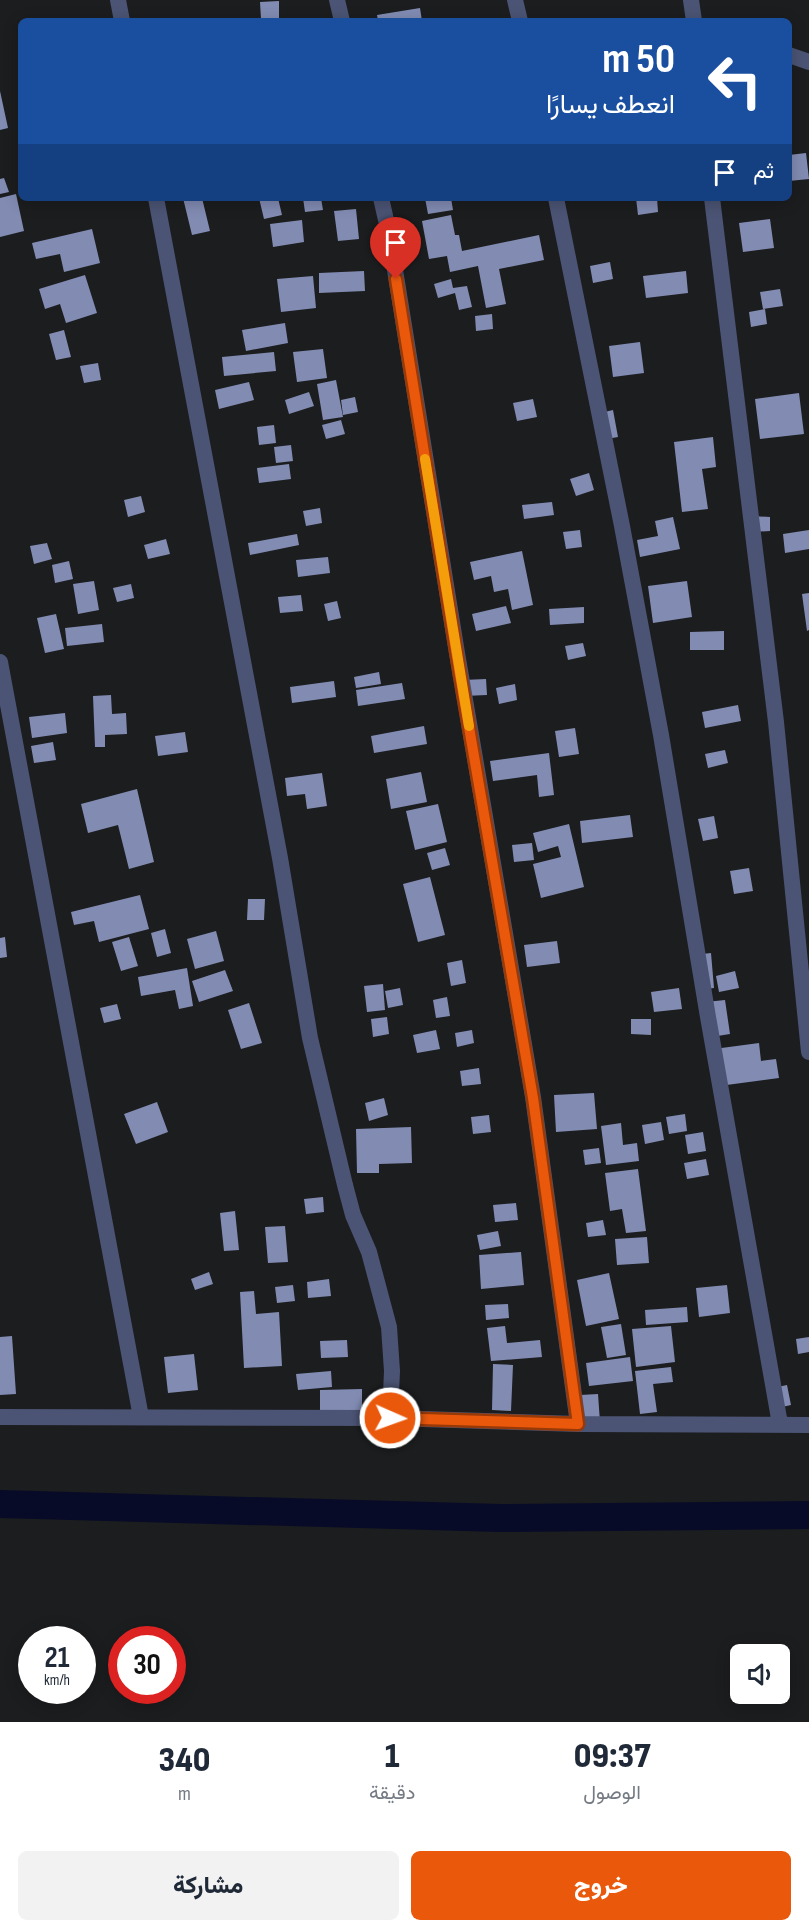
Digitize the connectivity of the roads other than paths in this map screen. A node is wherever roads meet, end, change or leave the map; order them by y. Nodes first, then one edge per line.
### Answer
1 (118, 0) edge
2 (337, 0) edge
3 (515, 0) edge
4 (691, 0) edge
5 (121, 18) edge
6 (341, 18) edge
7 (519, 18) edge
8 (694, 18) edge
9 (792, 56) edge
10 (809, 62) edge
11 (157, 201) edge
12 (382, 201) edge
13 (557, 201) edge
14 (712, 201) edge
15 (0, 662) edge
16 (809, 1052) edge
17 (141, 1417) junction
18 (0, 1418) edge
19 (390, 1418) junction
20 (578, 1424) junction
21 (780, 1424) junction
22 (809, 1425) edge

1 - 5 street
2 - 6 street
3 - 7 street
4 - 8 street
9 - 10 street
11 - 19 street
12 - 20 street
13 - 21 street
14 - 16 street
15 - 17 street
17 - 18 street
17 - 19 street
19 - 20 street
20 - 21 street
21 - 22 street

